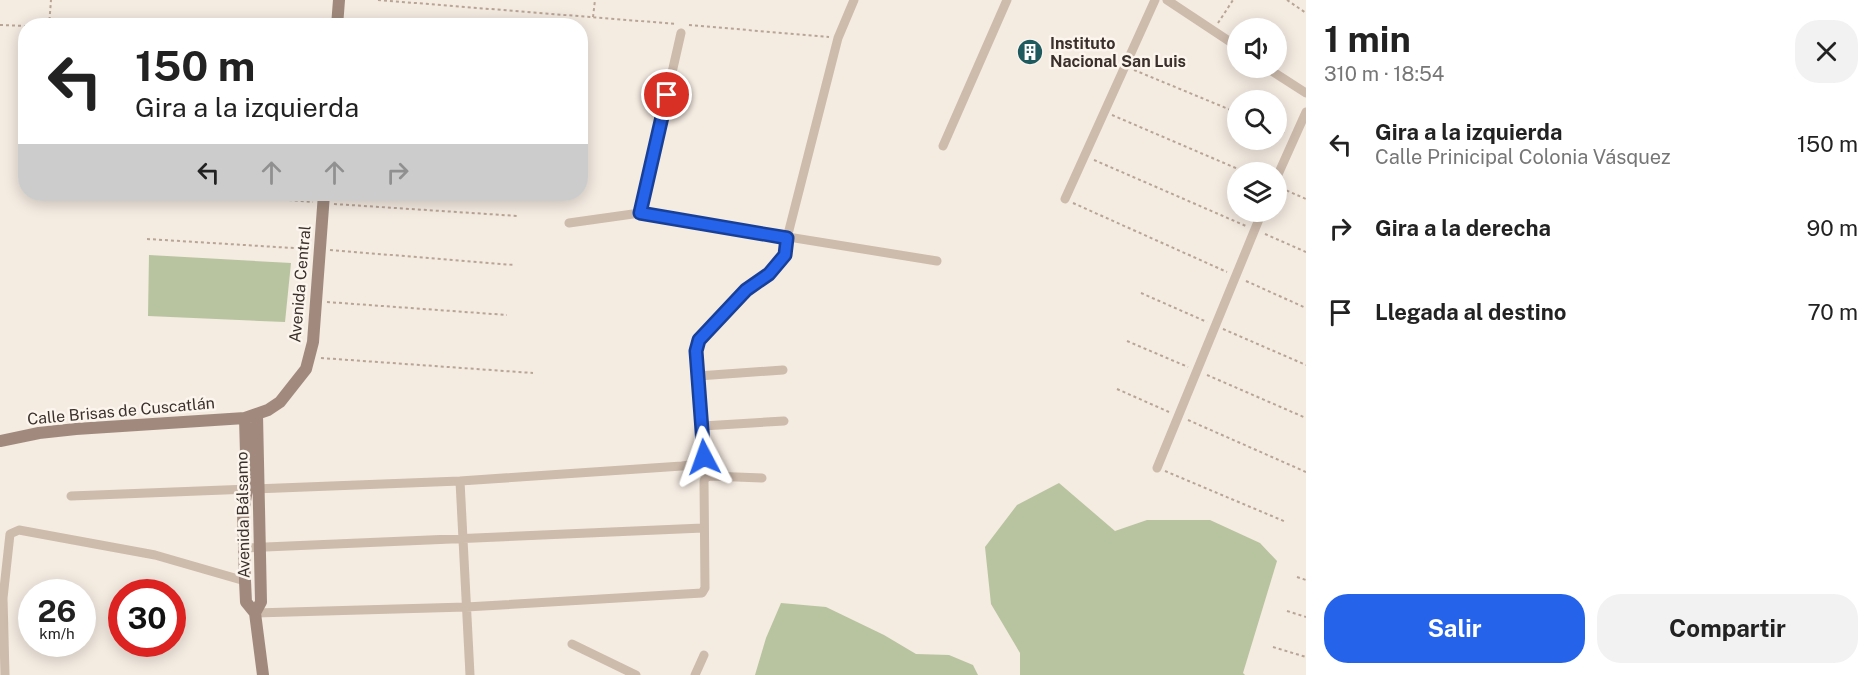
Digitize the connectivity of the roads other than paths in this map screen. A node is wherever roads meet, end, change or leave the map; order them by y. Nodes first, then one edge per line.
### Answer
1 (339, 0) edge
2 (854, 0) edge
3 (1007, 0) edge
4 (1155, 0) edge
5 (1167, 0) edge
6 (338, 18) edge
7 (681, 33) dead end
8 (1227, 40) edge
9 (1283, 78) edge
10 (1306, 93) edge
11 (1306, 112) edge
12 (943, 146) dead end
13 (1284, 162) edge
14 (1065, 199) road end
15 (324, 201) edge
16 (640, 213) junction
17 (1258, 222) edge
18 (569, 224) dead end
19 (787, 238) junction
20 (937, 261) dead end
21 (783, 370) dead end
22 (698, 376) junction
23 (251, 416) junction
24 (784, 421) dead end
25 (702, 426) junction
26 (0, 441) edge
27 (697, 464) junction
28 (1157, 468) road end
29 (706, 477) junction
30 (762, 478) dead end
31 (460, 481) junction
32 (253, 490) junction
33 (71, 496) dead end
34 (703, 528) junction
35 (464, 539) junction
36 (243, 548) junction
37 (260, 548) junction
38 (245, 581) junction
39 (2, 598) edge
40 (466, 607) junction
41 (255, 613) junction
42 (572, 644) dead end
43 (704, 655) dead end
44 (5, 675) edge
45 (262, 675) edge
46 (470, 675) edge
47 (636, 675) edge
48 (694, 675) edge

1 - 6 street
2 - 19 street
3 - 12 street
4 - 14 street
5 - 8 street
7 - 16 street
9 - 10 street
11 - 13 street
15 - 23 street, Avenida Central
16 - 18 street
16 - 19 street
17 - 28 street
19 - 20 street
19 - 22 street
21 - 22 street
22 - 25 street
23 - 26 street, Calle Brisas de Cuscatlán
23 - 32 street, Avenida Bálsamo
24 - 25 street
25 - 27 street
27 - 29 street
27 - 31 street
29 - 30 street
29 - 34 street
31 - 32 street
31 - 35 street
32 - 33 street
32 - 36 street, Avenida Bálsamo
32 - 37 street, Avenida Bálsamo
34 - 35 street
34 - 40 street
35 - 37 street
35 - 40 street
36 - 37 street
36 - 38 street, Avenida Bálsamo
37 - 41 street, Avenida Bálsamo
38 - 39 street
38 - 41 street, Avenida Bálsamo
39 - 44 street
40 - 41 street
40 - 46 street
41 - 45 street, Avenida Bálsamo
42 - 47 street
43 - 48 street

